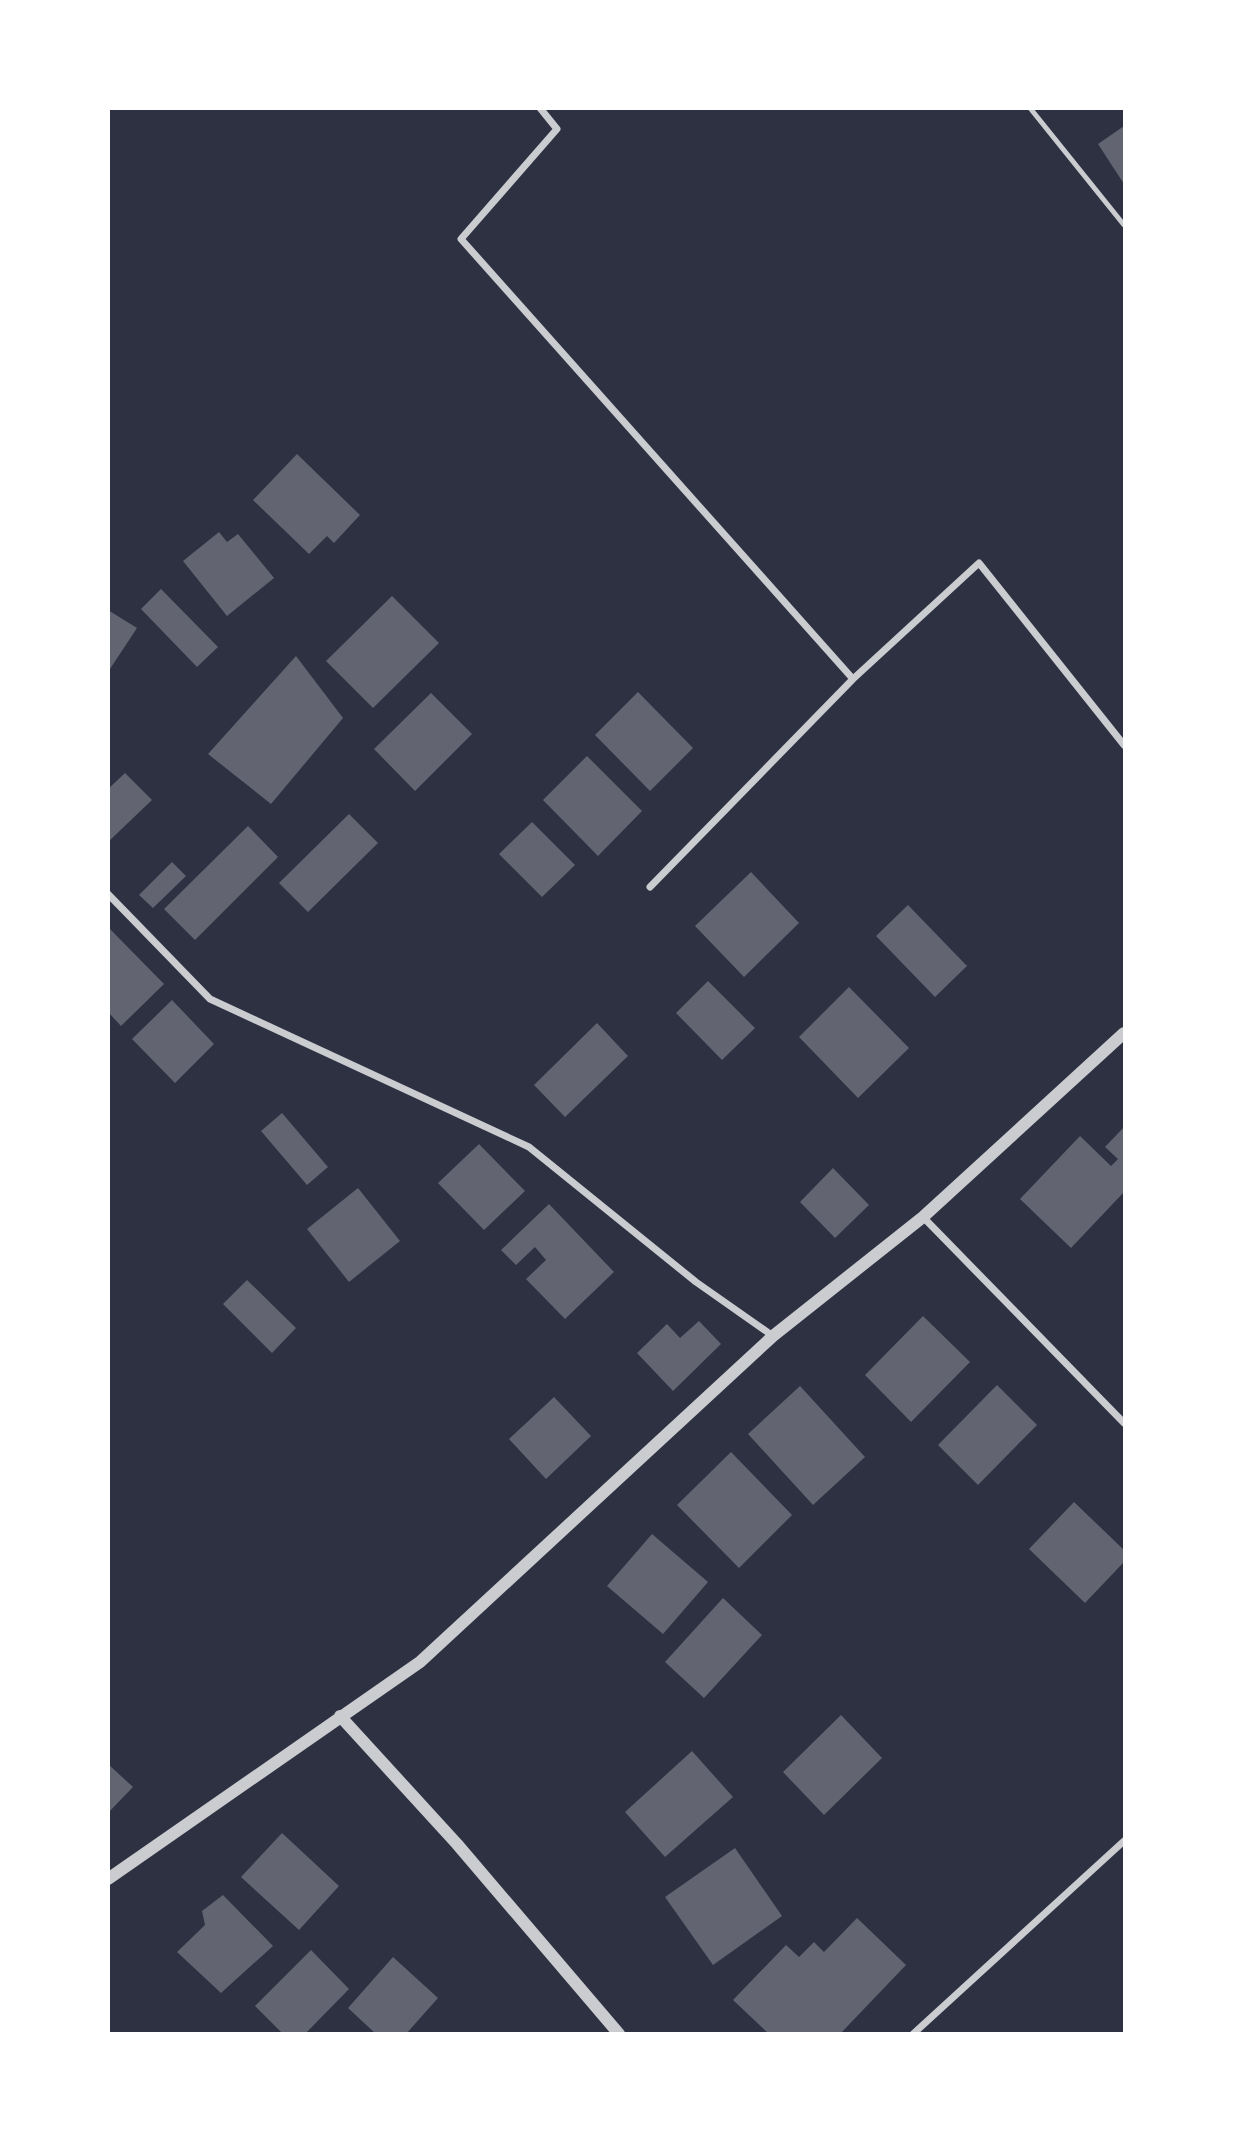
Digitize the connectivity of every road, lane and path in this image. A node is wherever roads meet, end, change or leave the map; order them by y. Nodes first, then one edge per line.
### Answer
1 (540, 108) edge
2 (1030, 108) edge
3 (1125, 225) edge
4 (853, 679) junction
5 (1125, 745) edge
6 (650, 887) dead end
7 (108, 894) edge
8 (1125, 1033) edge
9 (923, 1217) junction
10 (773, 1336) junction
11 (1125, 1423) edge
12 (340, 1716) junction
13 (1125, 1841) edge
14 (111, 1873) edge
15 (620, 2034) edge
16 (913, 2034) edge

1 - 4 street
2 - 3 lane
4 - 5 street
4 - 6 street
7 - 10 street
8 - 9 street
9 - 10 street
9 - 11 street
10 - 12 street
12 - 14 street
12 - 15 street
13 - 16 street

